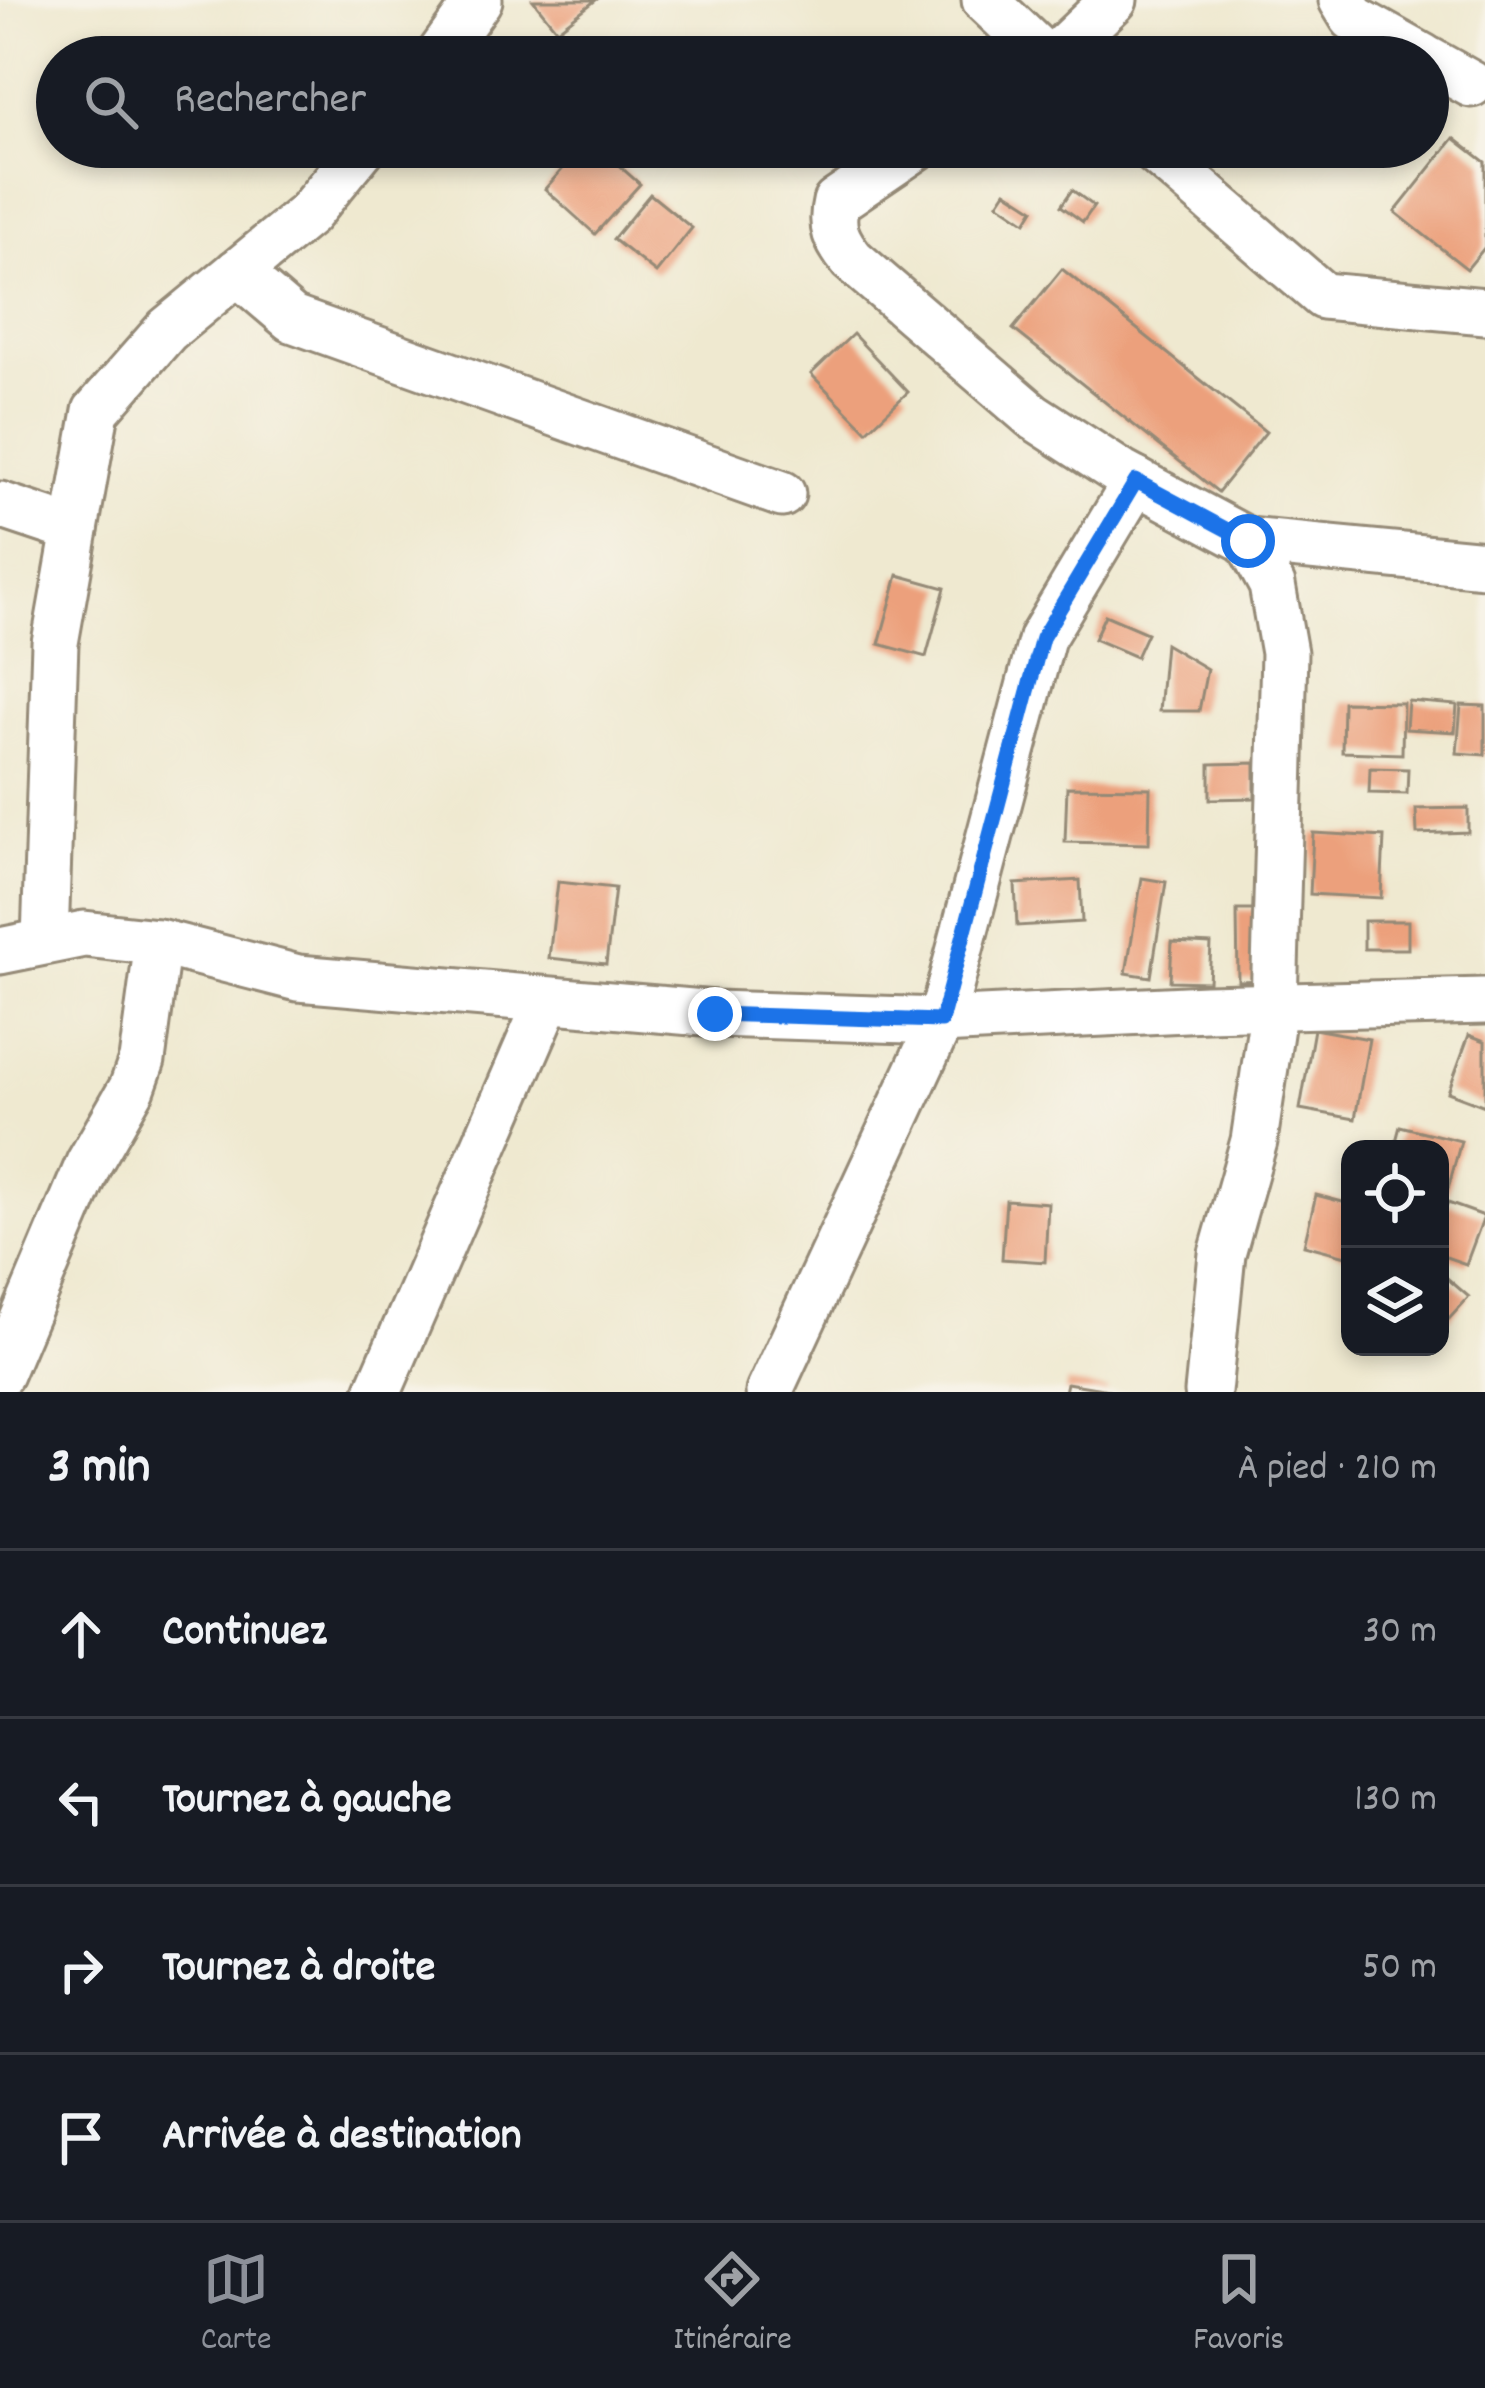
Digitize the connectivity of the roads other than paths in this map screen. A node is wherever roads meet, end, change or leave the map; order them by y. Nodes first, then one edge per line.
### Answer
1 (479, 0) edge
2 (986, 0) edge
3 (1114, 0) edge
4 (1342, 0) edge
5 (453, 36) edge
6 (1026, 36) edge
7 (1074, 36) edge
8 (1385, 36) edge
9 (1449, 72) edge
10 (1471, 84) dead end
11 (346, 168) edge
12 (886, 168) edge
13 (1174, 168) edge
14 (237, 272) junction
15 (1485, 310) edge
16 (1136, 481) junction
17 (782, 494) dead end
18 (0, 505) edge
19 (75, 530) junction
20 (1248, 541) junction
21 (1485, 564) edge
22 (45, 940) junction
23 (158, 943) junction
24 (0, 951) edge
25 (1485, 1000) edge
26 (547, 1002) junction
27 (1274, 1006) junction
28 (941, 1021) junction
29 (0, 1374) edge
30 (378, 1392) edge
31 (769, 1392) edge
32 (1208, 1392) edge

1 - 5 street
2 - 6 street
3 - 7 street
4 - 8 street
9 - 10 street
11 - 14 street
12 - 16 street
13 - 15 street
14 - 17 street
14 - 19 street
16 - 20 street
16 - 28 street
18 - 19 street
19 - 22 street
20 - 21 street
20 - 27 street
22 - 23 street
22 - 24 street
23 - 26 street
23 - 29 street
25 - 27 street
26 - 28 street
26 - 30 street
27 - 28 street
27 - 32 street
28 - 31 street

